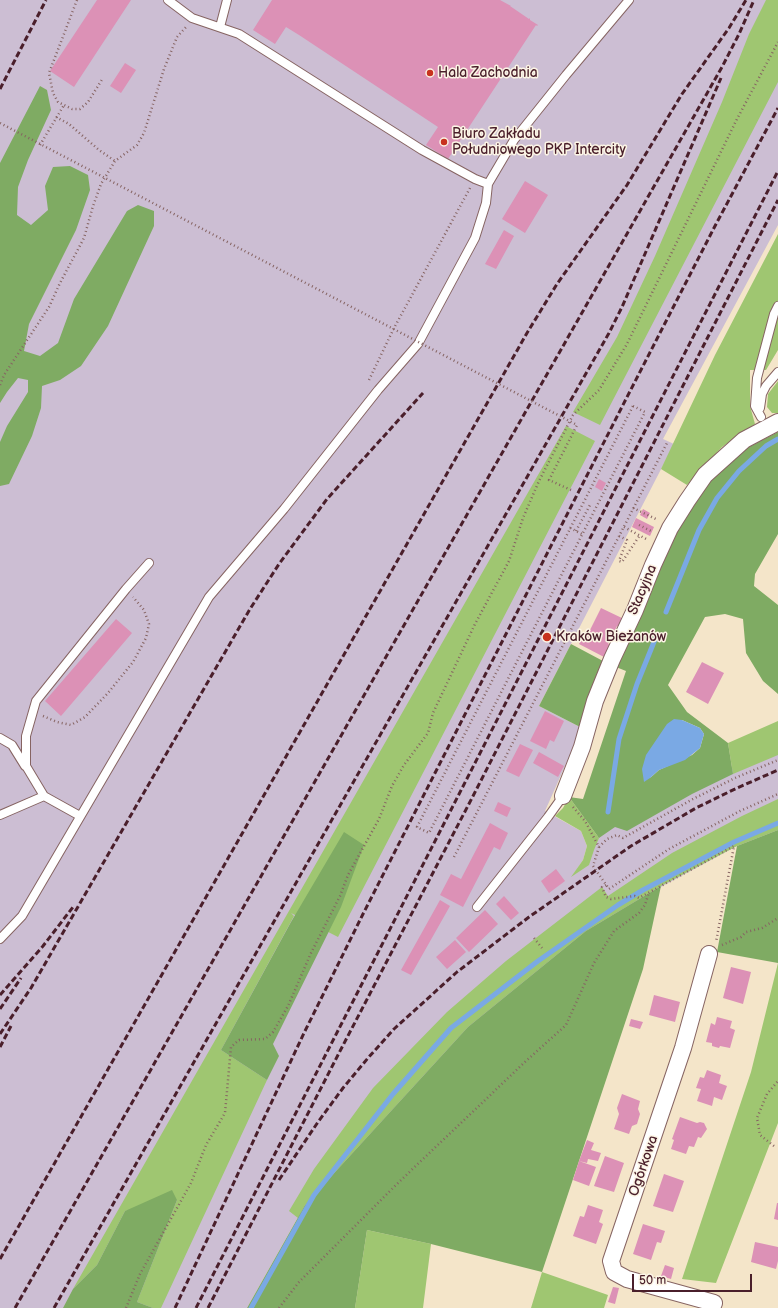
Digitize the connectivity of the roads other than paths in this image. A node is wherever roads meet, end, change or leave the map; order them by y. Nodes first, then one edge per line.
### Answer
1 (168, 0) edge
2 (227, 0) edge
3 (629, 0) edge
4 (220, 27) junction
5 (488, 184) junction
6 (778, 306) edge
7 (778, 372) edge
8 (768, 422) edge
9 (149, 563) dead end
10 (0, 738) edge
11 (26, 766) junction
12 (44, 796) junction
13 (563, 796) joint
14 (0, 815) edge
15 (80, 816) junction
16 (477, 907) dead end
17 (0, 939) edge
18 (709, 954) dead end
19 (712, 1308) edge

1 - 4 lane
2 - 4 lane
3 - 5 lane
4 - 5 lane
5 - 15 lane
6 - 8 lane
7 - 8 lane
8 - 13 street, Stacyjna
9 - 11 lane
10 - 11 lane
11 - 12 lane
12 - 14 lane
12 - 15 lane
13 - 16 lane
15 - 17 lane
18 - 19 street, Ogórkowa

